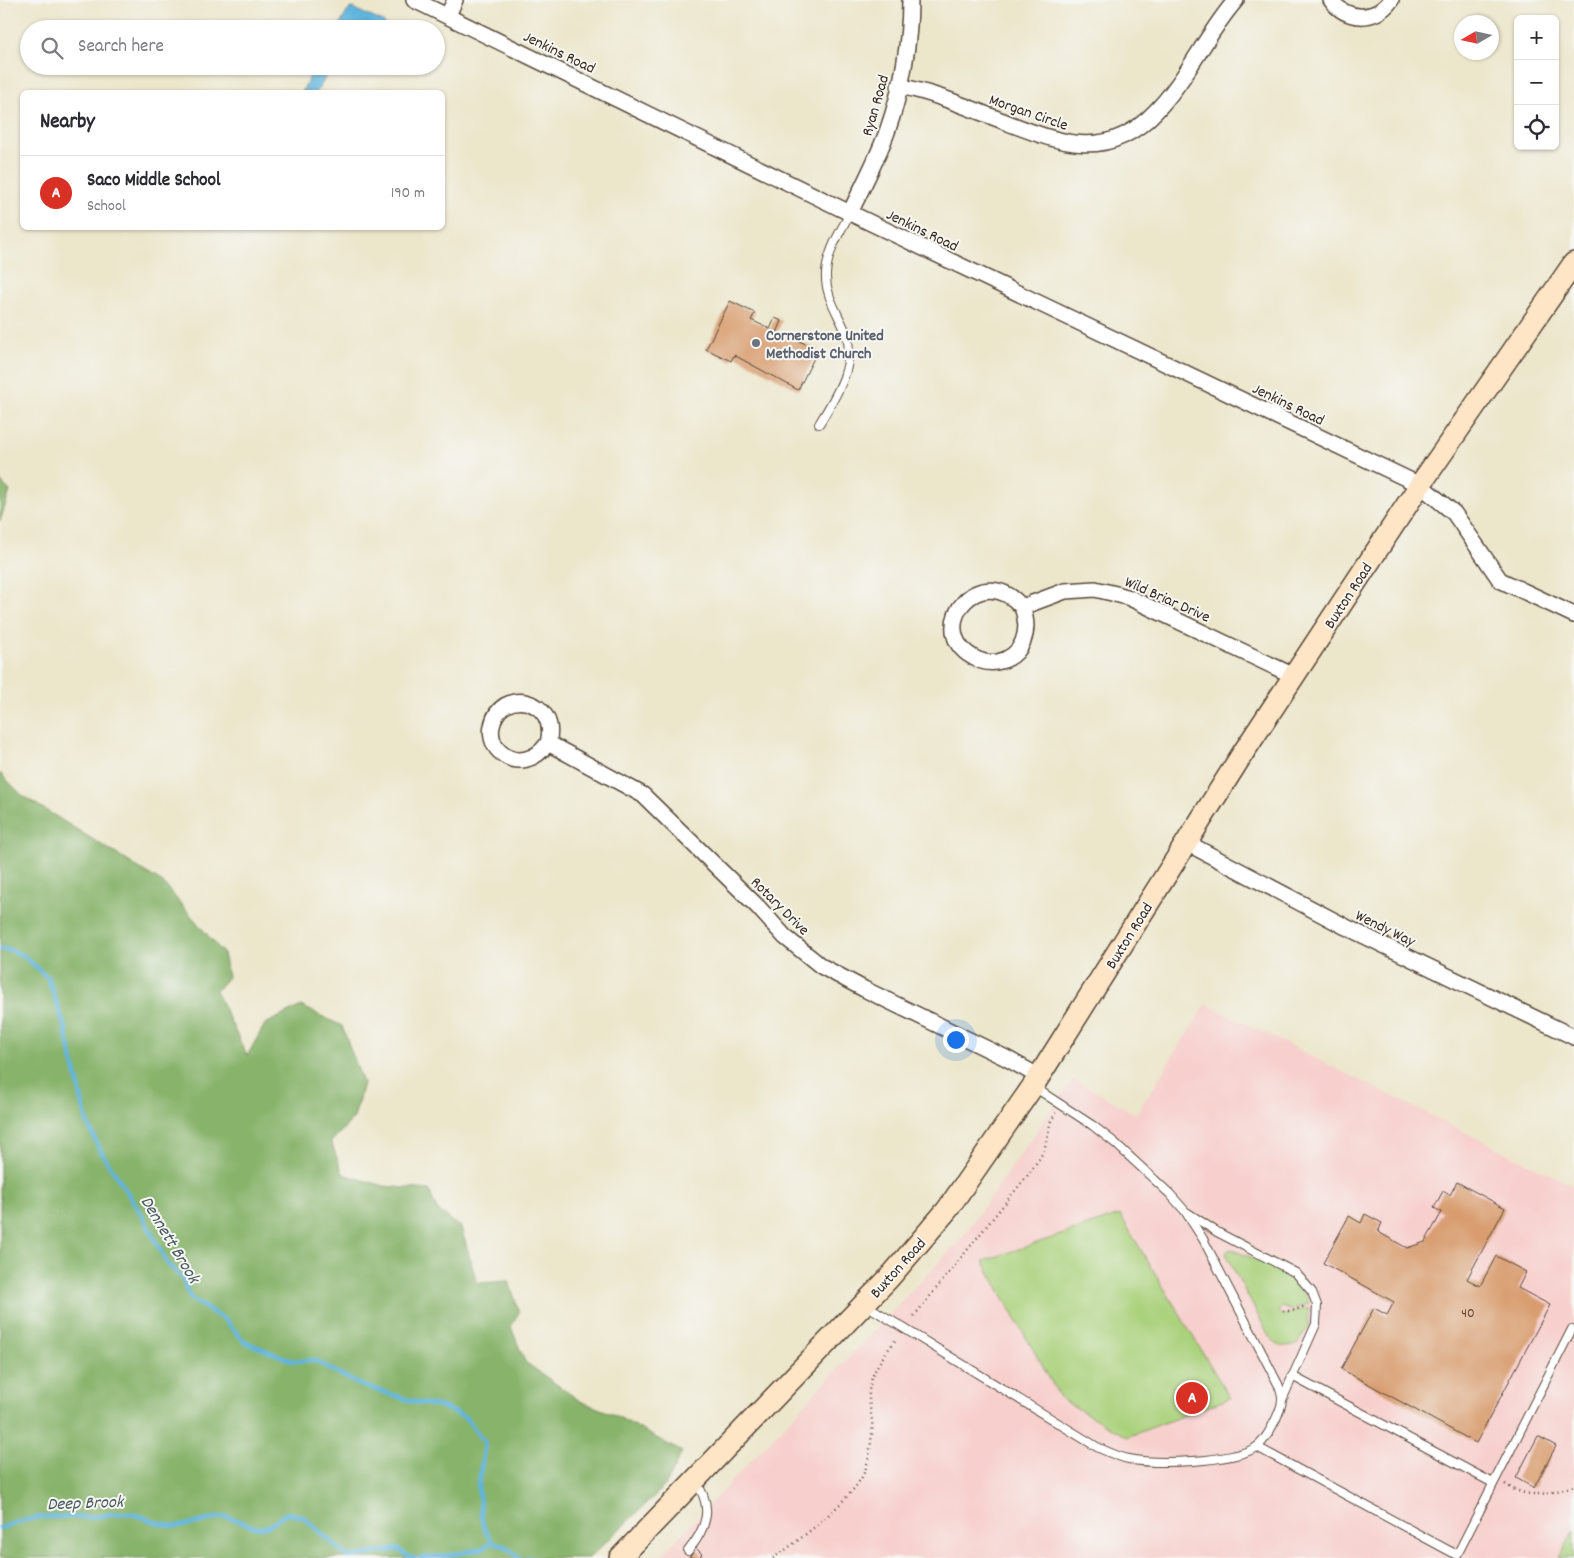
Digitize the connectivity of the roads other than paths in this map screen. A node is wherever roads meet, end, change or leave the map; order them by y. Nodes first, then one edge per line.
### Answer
1 (414, 0) edge
2 (455, 0) edge
3 (910, 0) edge
4 (1236, 0) edge
5 (1331, 0) edge
6 (1391, 0) edge
7 (448, 15) junction
8 (899, 86) junction
9 (850, 213) junction
10 (1574, 264) edge
11 (819, 424) dead end
12 (1420, 485) junction
13 (1022, 608) junction
14 (1574, 615) edge
15 (1294, 676) junction
16 (548, 743) dead end
17 (1187, 843) junction
18 (1574, 1037) edge
19 (1035, 1081) junction
20 (1185, 1211) junction
21 (865, 1304) junction
22 (1572, 1329) dead end
23 (1292, 1376) junction
24 (1282, 1400) junction
25 (1257, 1447) junction
26 (695, 1481) junction
27 (1495, 1481) junction
28 (688, 1551) dead end
29 (620, 1558) edge

1 - 7 street, Jenkins Road
2 - 7 street
3 - 8 street, Ryan Road
4 - 8 street, Morgan Circle
5 - 6 street
7 - 9 street, Jenkins Road
8 - 9 street, Ryan Road
9 - 11 lane
9 - 12 street, Jenkins Road
10 - 12 main road, Buxton Road
12 - 14 street, Jenkins Road
12 - 15 main road, Buxton Road
13 - 13 street
13 - 15 street, Wild Briar Drive
15 - 17 main road, Buxton Road
16 - 19 street, Rotary Drive
17 - 18 street, Wendy Way
17 - 19 main road, Buxton Road
19 - 20 lane
19 - 21 main road, Buxton Road
20 - 23 lane
20 - 24 lane
21 - 25 lane
21 - 26 main road, Buxton Road
22 - 27 lane
23 - 24 lane
23 - 27 lane
24 - 25 lane
25 - 27 lane
26 - 28 lane
26 - 29 main road, Buxton Road

